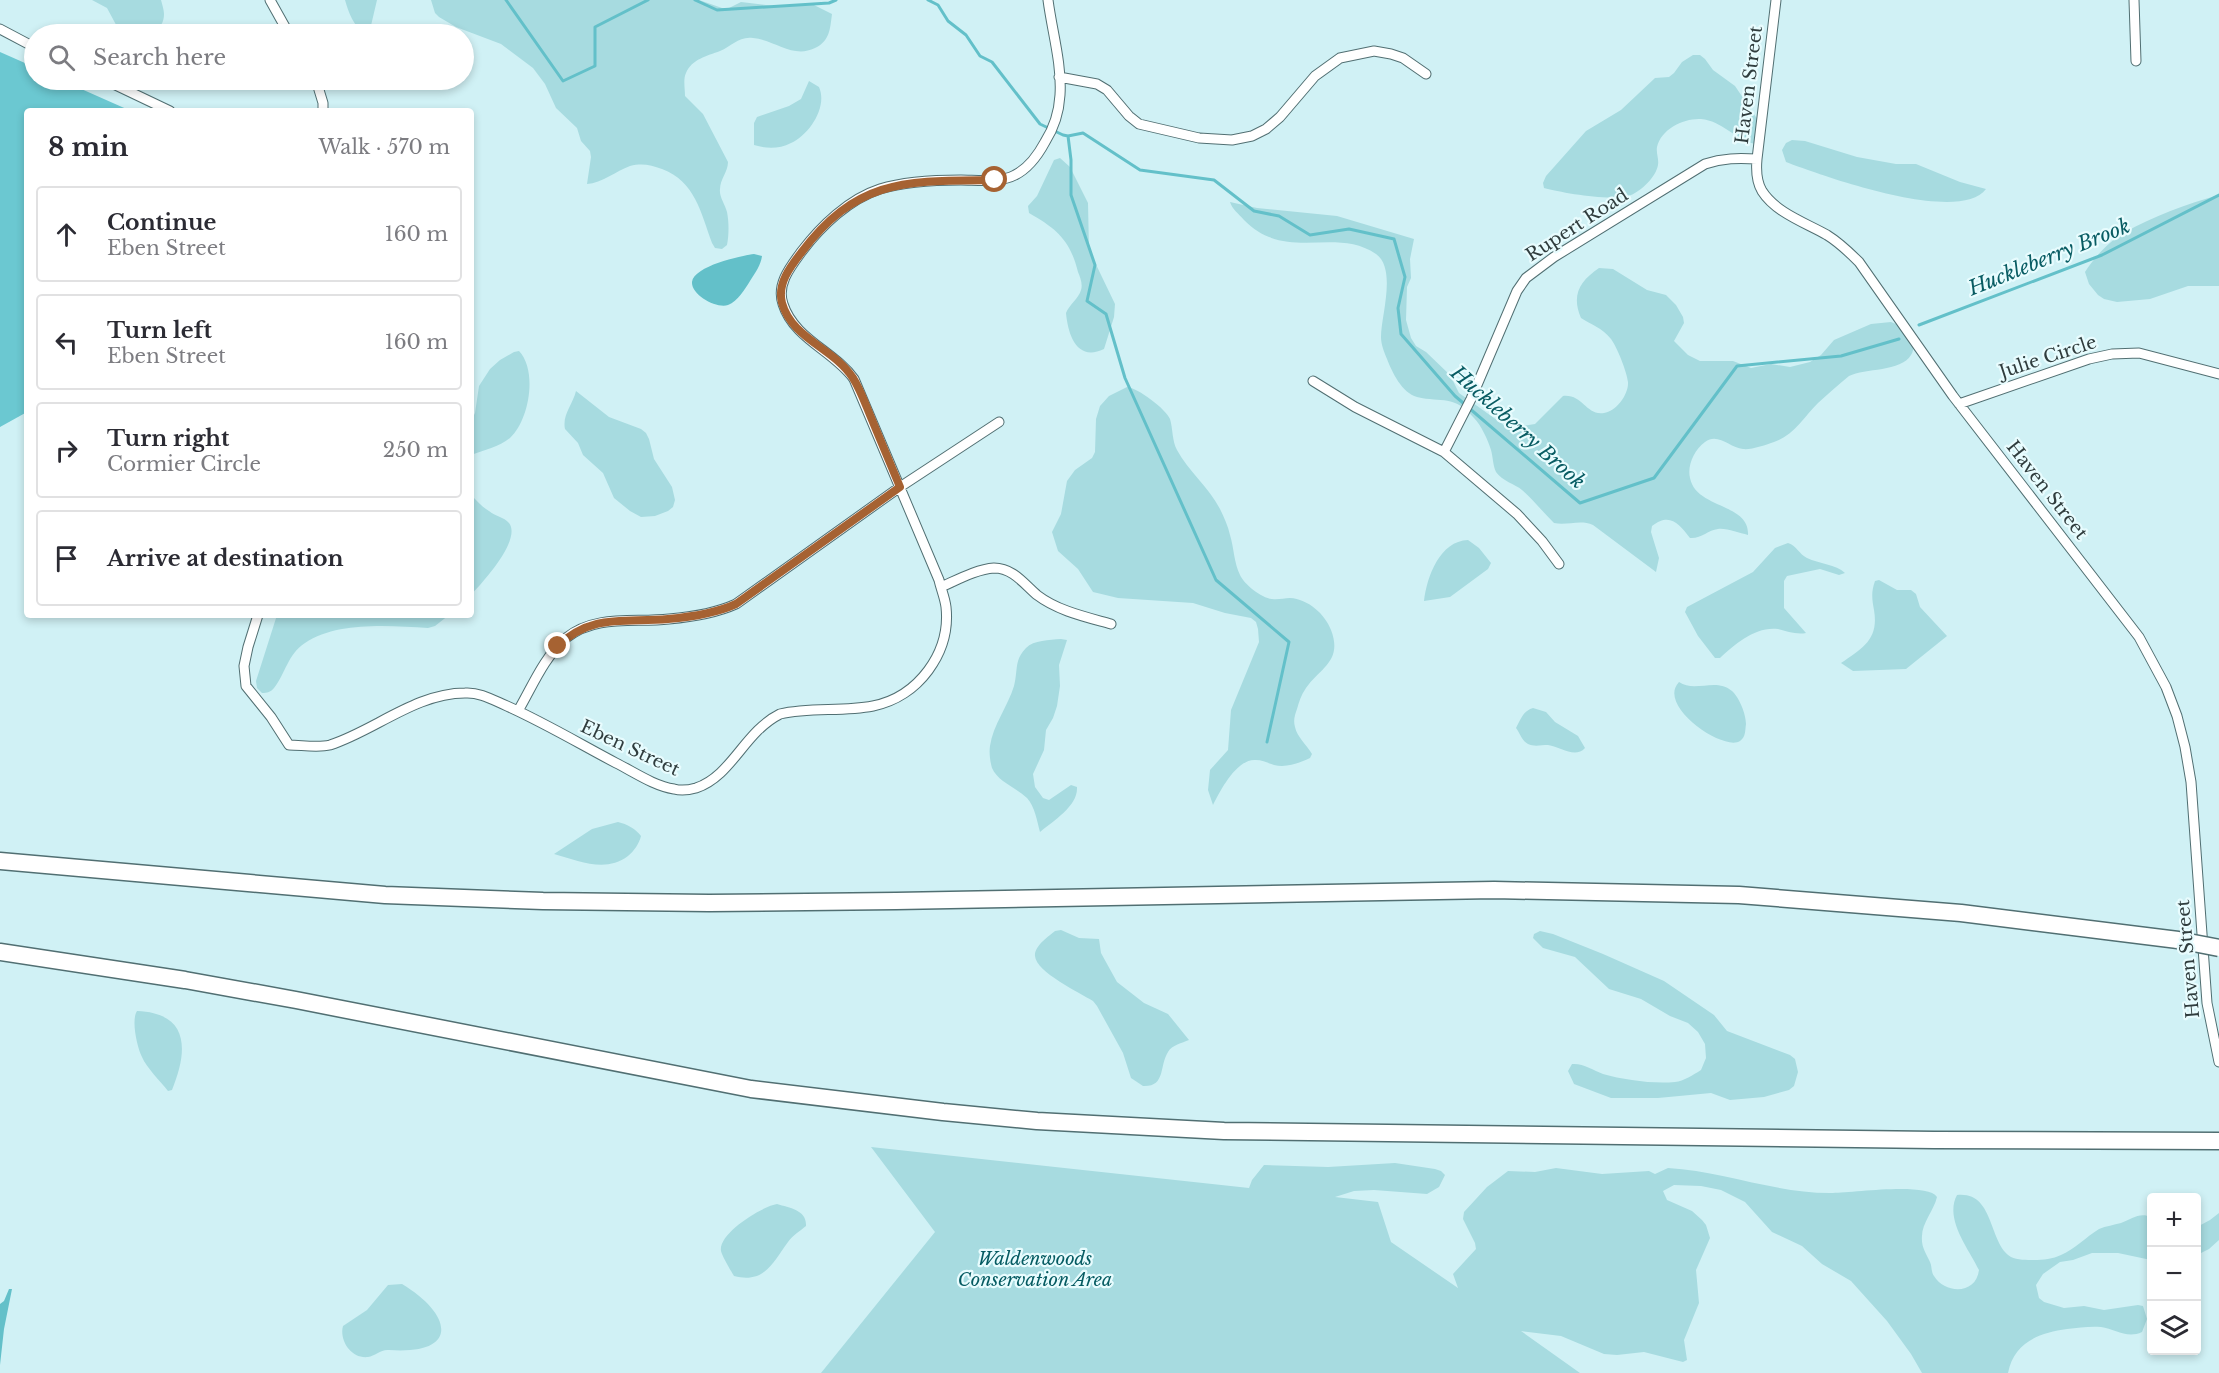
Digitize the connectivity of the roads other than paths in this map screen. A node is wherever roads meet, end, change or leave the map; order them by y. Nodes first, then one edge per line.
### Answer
1 (270, 0) edge
2 (1048, 0) edge
3 (1776, 0) edge
4 (2134, 0) edge
5 (283, 24) edge
6 (0, 29) edge
7 (24, 42) edge
8 (2136, 61) dead end
9 (1426, 74) dead end
10 (1059, 77) junction
11 (126, 90) edge
12 (319, 90) edge
13 (164, 108) edge
14 (323, 108) edge
15 (1756, 159) junction
16 (2219, 374) edge
17 (1313, 381) dead end
18 (1959, 404) junction
19 (999, 422) dead end
20 (1444, 452) junction
21 (900, 487) junction
22 (1559, 564) dead end
23 (941, 587) junction
24 (257, 618) edge
25 (1111, 624) dead end
26 (518, 711) junction
27 (0, 861) edge
28 (2219, 948) edge
29 (0, 952) edge
30 (2219, 1062) edge
31 (2216, 1141) edge

1 - 5 street
2 - 10 street, Eben Street
3 - 15 street, Haven Street
4 - 8 street
6 - 7 street
9 - 10 street
10 - 21 street, Eben Street
11 - 13 street
12 - 14 street
15 - 18 street, Haven Street
15 - 20 street, Rupert Road
16 - 18 street, Julie Circle
17 - 20 street
18 - 30 street, Haven Street
19 - 21 street
20 - 22 street
21 - 23 street, Eben Street
21 - 26 street
23 - 25 street
23 - 26 street, Eben Street
24 - 26 street, Eben Street
27 - 28 highway, bridge
29 - 31 highway

